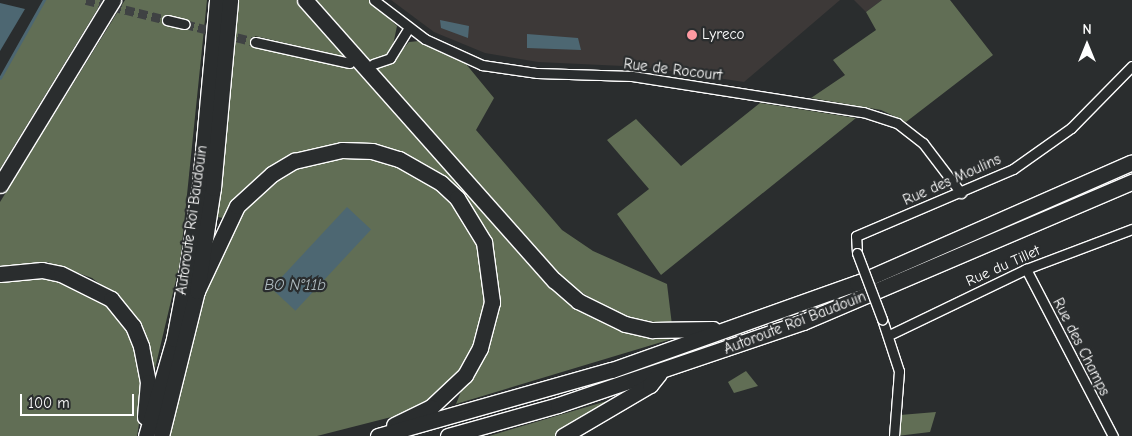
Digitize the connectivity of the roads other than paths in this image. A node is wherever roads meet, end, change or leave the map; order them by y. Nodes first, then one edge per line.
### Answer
1 (113, 0) edge
2 (216, 0) edge
3 (230, 0) edge
4 (305, 0) edge
5 (374, 0) edge
6 (167, 20) tunnel mouth
7 (185, 24) tunnel mouth
8 (409, 28) junction
9 (254, 42) tunnel mouth
10 (350, 63) dead end
11 (373, 64) dead end
12 (1132, 66) edge
13 (1132, 162) edge
14 (1132, 182) edge
15 (0, 185) edge
16 (962, 193) junction
17 (1132, 229) edge
18 (1026, 269) junction
19 (0, 274) edge
20 (197, 290) junction
21 (729, 329) junction
22 (889, 335) junction
23 (661, 372) junction
24 (144, 436) edge
25 (161, 436) edge
26 (377, 436) edge
27 (448, 436) edge
28 (563, 436) edge
29 (894, 436) edge
30 (1113, 436) edge

1 - 15 highway
2 - 24 highway, Autoroute Roi Baudouin
3 - 20 highway
4 - 21 highway
5 - 8 street, Rue de Rocourt
6 - 7 street
8 - 11 street
8 - 16 street, Rue de Rocourt
9 - 10 street
12 - 16 street, Rue des Moulins
13 - 21 highway, Autoroute Roi Baudouin
14 - 23 highway, Autoroute Roi Baudouin
16 - 22 street, Rue des Moulins, bridge
17 - 18 street, Rue du Tillet
18 - 22 street, Rue du Tillet
18 - 30 street, Rue des Champs
19 - 24 highway
20 - 25 highway
20 - 26 highway
21 - 26 highway, Autoroute Roi Baudouin
22 - 29 street
23 - 27 highway, Autoroute Roi Baudouin
23 - 28 highway

